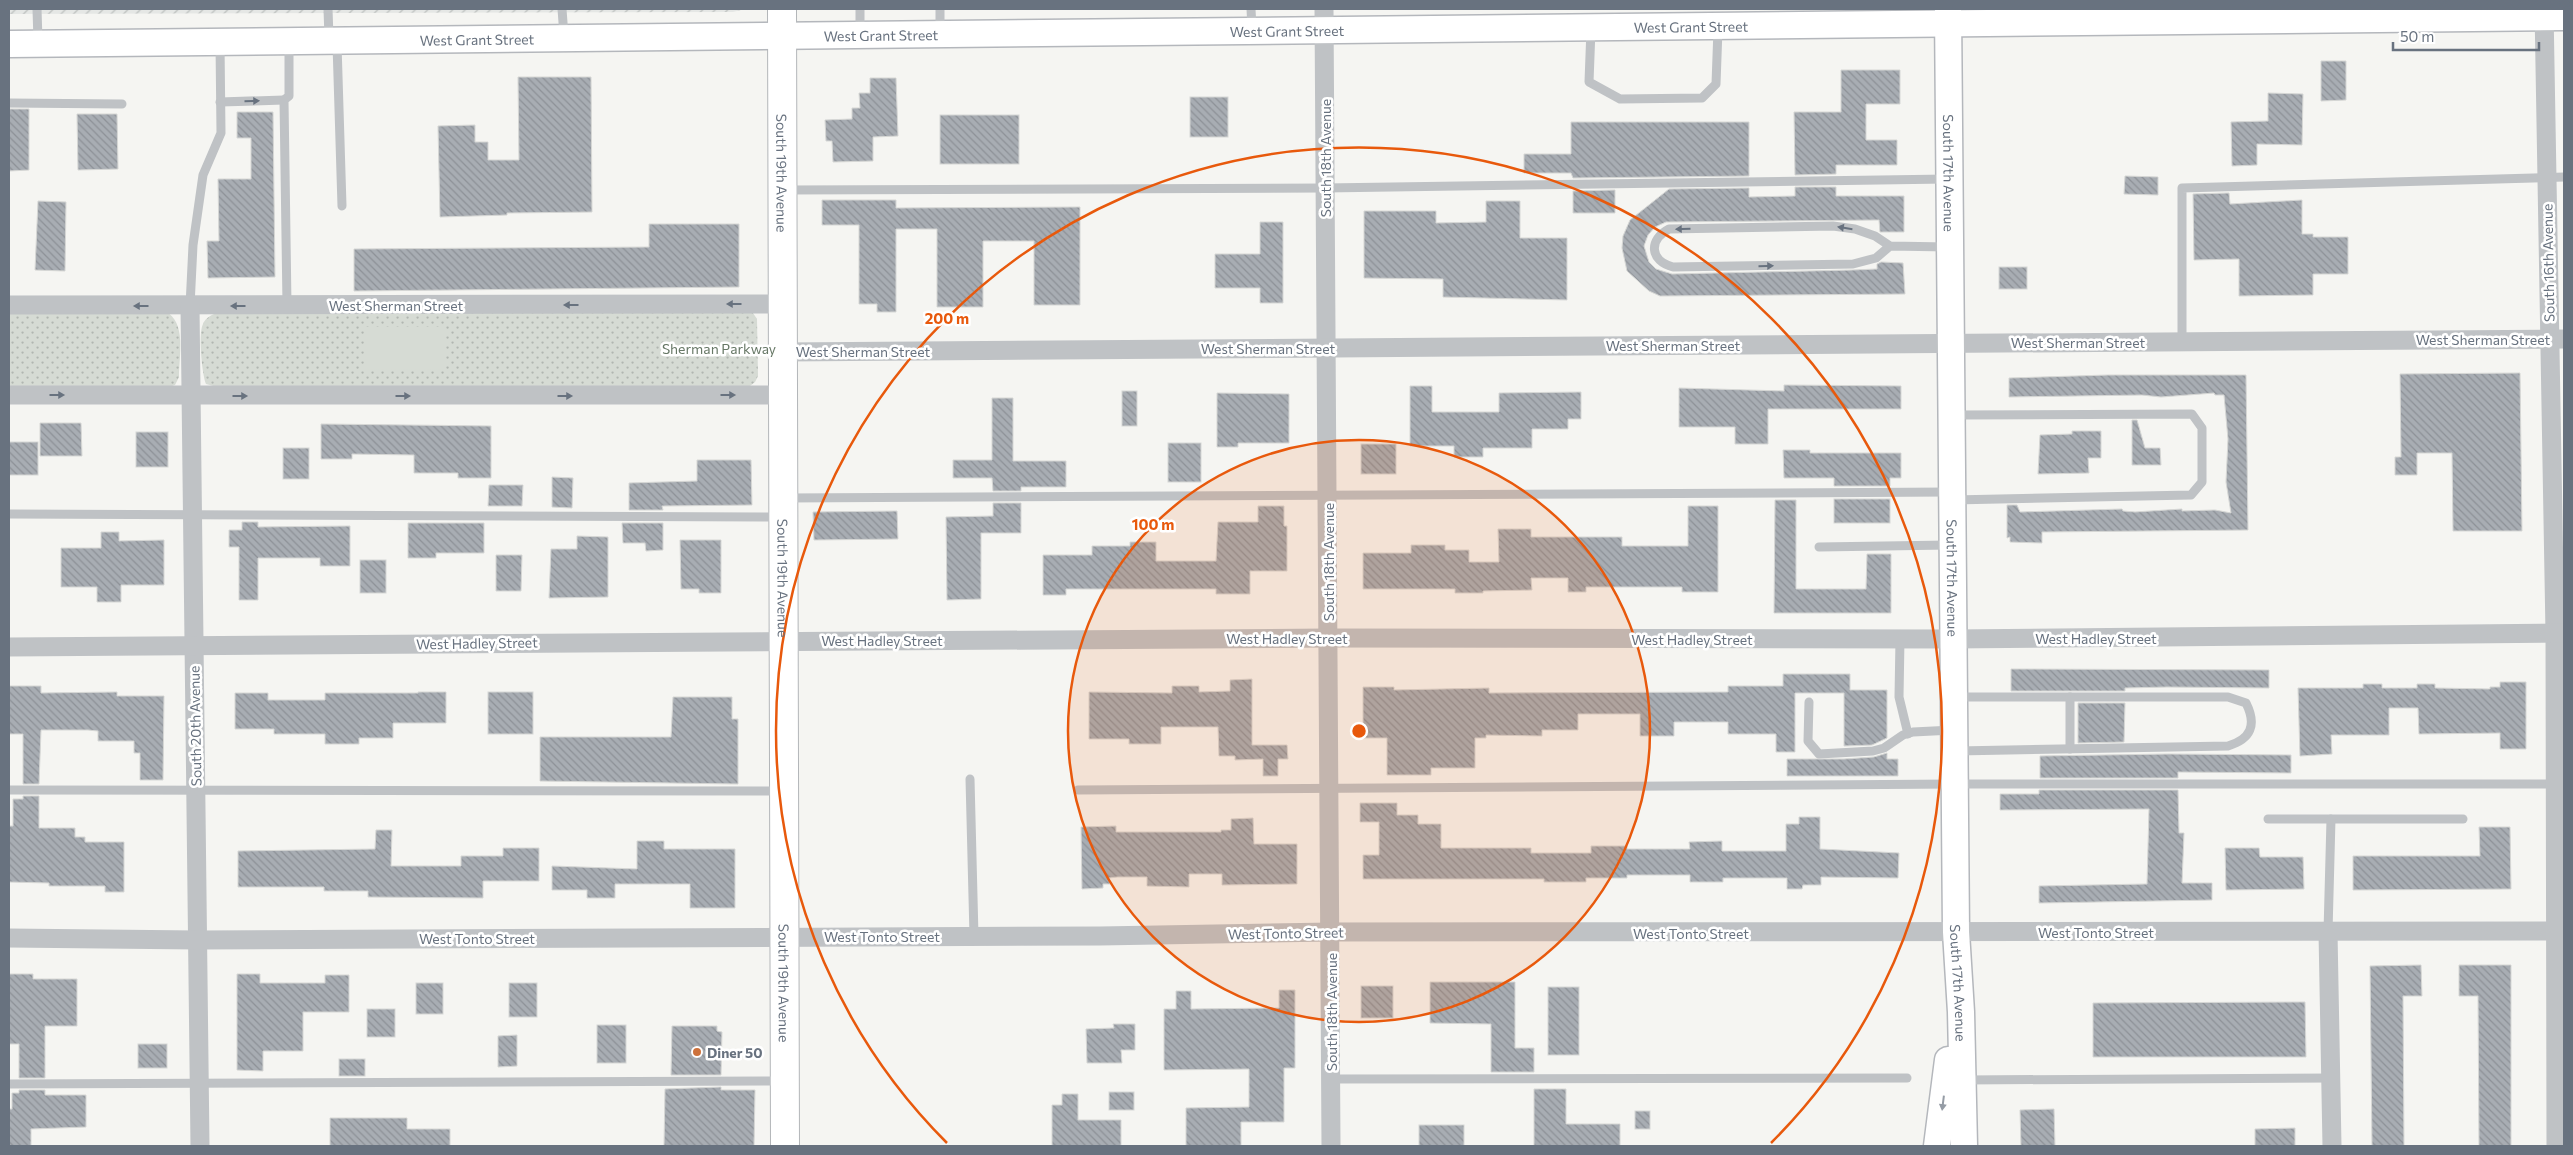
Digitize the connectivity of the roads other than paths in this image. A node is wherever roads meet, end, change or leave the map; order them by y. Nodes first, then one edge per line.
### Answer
1 (37, 9) edge
2 (328, 9) edge
3 (562, 9) edge
4 (782, 9) edge
5 (860, 9) edge
6 (940, 9) edge
7 (2196, 15) edge
8 (2551, 15) edge
9 (1948, 16) edge
10 (1324, 19) edge
11 (1252, 20) edge
12 (1718, 25) junction
13 (1591, 27) junction
14 (940, 35) junction
15 (860, 36) junction
16 (782, 37) junction
17 (565, 39) junction
18 (333, 41) junction
19 (220, 42) junction
20 (289, 42) junction
21 (9, 44) edge
22 (38, 44) junction
23 (284, 100) junction
24 (220, 102) junction
25 (9, 103) edge
26 (122, 104) dead end
27 (2555, 177) edge
28 (1950, 179) junction
29 (1325, 188) junction
30 (782, 190) junction
31 (342, 206) dead end
32 (1890, 246) junction
33 (1951, 247) junction
34 (783, 304) junction
35 (9, 305) edge
36 (190, 306) junction
37 (287, 306) junction
38 (2557, 339) edge
39 (2182, 341) junction
40 (1952, 342) junction
41 (1326, 348) junction
42 (783, 352) junction
43 (9, 395) edge
44 (783, 395) junction
45 (192, 396) junction
46 (1952, 415) junction
47 (2558, 488) edge
48 (1327, 495) junction
49 (1952, 496) junction
50 (783, 507) junction
51 (193, 513) junction
52 (9, 514) edge
53 (1952, 545) junction
54 (1819, 547) dead end
55 (2560, 633) edge
56 (1328, 638) junction
57 (1900, 640) junction
58 (1952, 640) junction
59 (783, 641) junction
60 (194, 646) junction
61 (9, 648) edge
62 (1953, 697) junction
63 (2070, 697) junction
64 (1809, 702) dead end
65 (1908, 734) junction
66 (1954, 740) junction
67 (2070, 749) junction
68 (970, 779) dead end
69 (1954, 784) junction
70 (2559, 784) edge
71 (9, 790) edge
72 (196, 790) junction
73 (1078, 790) dead end
74 (1330, 790) junction
75 (783, 791) junction
76 (2268, 819) dead end
77 (2331, 819) junction
78 (2463, 819) dead end
79 (2560, 931) edge
80 (1331, 932) junction
81 (1956, 932) junction
82 (2328, 932) junction
83 (785, 936) junction
84 (974, 936) junction
85 (9, 938) edge
86 (197, 940) junction
87 (1907, 1078) dead end
88 (2331, 1078) junction
89 (1331, 1079) junction
90 (2560, 1079) edge
91 (1962, 1080) junction
92 (785, 1081) junction
93 (9, 1084) edge
94 (199, 1084) junction
95 (200, 1146) edge
96 (785, 1146) edge
97 (1331, 1146) edge
98 (1937, 1146) edge
99 (1964, 1146) edge
100 (2332, 1146) edge
101 (2556, 1146) edge

1 - 22 lane
2 - 18 lane
3 - 17 lane
4 - 16 main road, South 19th Avenue
5 - 15 lane
6 - 14 lane
7 - 8 main road, West Grant Street
7 - 9 main road, West Grant Street
8 - 27 street, South 16th Avenue
9 - 12 main road, West Grant Street
9 - 28 main road, South 17th Avenue
10 - 11 main road, West Grant Street
10 - 13 main road, West Grant Street
10 - 29 street, South 18th Avenue
11 - 14 main road, West Grant Street
12 - 13 main road, West Grant Street
12 - 13 lane
14 - 15 main road, West Grant Street
15 - 16 main road, West Grant Street
16 - 17 main road, West Grant Street
16 - 30 main road, South 19th Avenue
17 - 18 main road, West Grant Street
18 - 20 main road, West Grant Street
18 - 31 lane
19 - 20 main road, West Grant Street
19 - 22 main road, West Grant Street
19 - 24 lane
20 - 23 lane
21 - 22 main road, West Grant Street
24 -> 23 lane
23 - 37 lane
24 - 36 lane
25 - 26 lane
27 - 38 street, South 16th Avenue
27 - 39 lane
28 - 29 lane
28 - 33 main road, South 17th Avenue
29 - 30 lane
29 - 41 street, South 18th Avenue
30 - 34 main road, South 19th Avenue
32 -> 32 lane
32 - 33 lane
33 - 40 main road, South 17th Avenue
34 -> 37 street, West Sherman Street
34 - 42 main road, South 19th Avenue
36 -> 35 street, West Sherman Street
37 -> 36 street, West Sherman Street
36 - 45 street, South 20th Avenue
38 - 39 street, West Sherman Street
38 - 47 street, South 16th Avenue
39 - 40 street, West Sherman Street
40 - 41 street, West Sherman Street
40 - 46 main road, South 17th Avenue
41 - 42 street, West Sherman Street
41 - 48 street, South 18th Avenue
42 - 44 main road, South 19th Avenue
43 -> 45 street
45 -> 44 street
44 - 50 main road, South 19th Avenue
45 - 51 street, South 20th Avenue
46 - 49 main road, South 17th Avenue
46 - 49 lane
47 - 55 street, South 16th Avenue
48 - 49 lane
48 - 50 lane
48 - 56 street, South 18th Avenue
49 - 53 main road, South 17th Avenue
50 - 51 lane
50 - 59 main road, South 19th Avenue
51 - 52 lane
51 - 60 street, South 20th Avenue
53 - 54 lane
53 - 58 main road, South 17th Avenue
55 - 58 street, West Hadley Street
55 - 70 street, South 16th Avenue
56 - 57 street, West Hadley Street
56 - 59 street, West Hadley Street
56 - 74 street, South 18th Avenue
57 - 58 street, West Hadley Street
57 - 65 lane
58 - 62 main road, South 17th Avenue
59 - 60 street, West Hadley Street
59 - 75 main road, South 19th Avenue
60 - 61 street, West Hadley Street
60 - 72 street, South 20th Avenue
62 - 63 lane
62 - 66 main road, South 17th Avenue
63 - 67 lane
63 - 67 lane
64 - 65 lane
65 - 66 lane
66 - 67 lane
66 - 69 main road, South 17th Avenue
68 - 84 lane
69 - 70 lane
69 - 74 lane
69 - 81 main road, South 17th Avenue
70 - 79 street, South 16th Avenue
71 - 72 lane
72 - 75 lane
72 - 86 street, South 20th Avenue
73 - 74 lane
74 - 80 street, South 18th Avenue
75 - 83 main road, South 19th Avenue
76 - 77 lane
77 - 78 lane
77 - 82 lane
79 - 82 street, West Tonto Street
79 - 90 street, South 16th Avenue
80 - 81 street, West Tonto Street
80 - 84 street, West Tonto Street
80 - 89 street, South 18th Avenue
81 - 82 street, West Tonto Street
81 - 91 main road, South 17th Avenue
81 -> 98 main road
82 - 88 street
83 - 84 street, West Tonto Street
83 - 86 street, West Tonto Street
83 - 92 main road, South 19th Avenue
85 - 86 street, West Tonto Street
86 - 94 street, South 20th Avenue
87 - 89 lane
88 - 91 lane
88 - 100 street
89 - 97 street, South 18th Avenue
90 - 101 street, South 16th Avenue
91 - 99 main road, South 17th Avenue
92 - 94 lane
92 - 96 main road, South 19th Avenue
93 - 94 lane
94 - 95 street, South 20th Avenue

